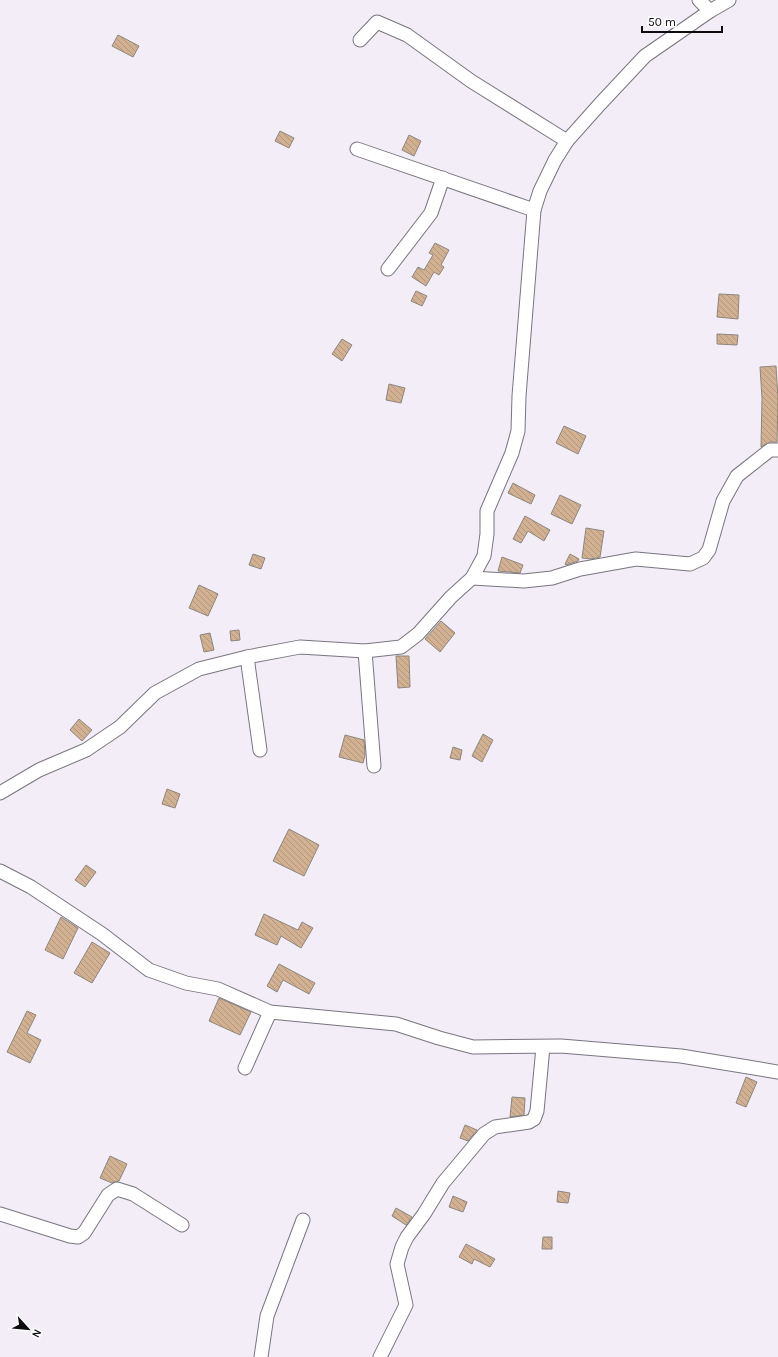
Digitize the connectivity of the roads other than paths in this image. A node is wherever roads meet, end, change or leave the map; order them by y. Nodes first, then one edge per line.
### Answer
1 (699, 0) edge
2 (728, 0) edge
3 (710, 11) junction
4 (360, 40) dead end
5 (567, 141) junction
6 (357, 148) dead end
7 (443, 178) junction
8 (534, 210) junction
9 (388, 269) dead end
10 (778, 450) edge
11 (472, 578) junction
12 (365, 651) junction
13 (247, 657) junction
14 (260, 750) dead end
15 (374, 766) dead end
16 (0, 793) edge
17 (0, 871) edge
18 (270, 1012) junction
19 (543, 1046) junction
20 (245, 1068) dead end
21 (778, 1072) edge
22 (0, 1214) edge
23 (303, 1220) dead end
24 (182, 1225) dead end
25 (261, 1357) edge
26 (380, 1357) edge

1 - 3 street
2 - 3 street
3 - 5 street
4 - 5 street
5 - 8 street
6 - 7 street
7 - 8 street
7 - 9 street
8 - 11 street
10 - 11 street
11 - 12 street
12 - 13 street
12 - 15 street
13 - 14 street
13 - 16 street
17 - 18 street
18 - 19 street
18 - 20 street
19 - 21 street
19 - 26 street
22 - 24 street
23 - 25 street

